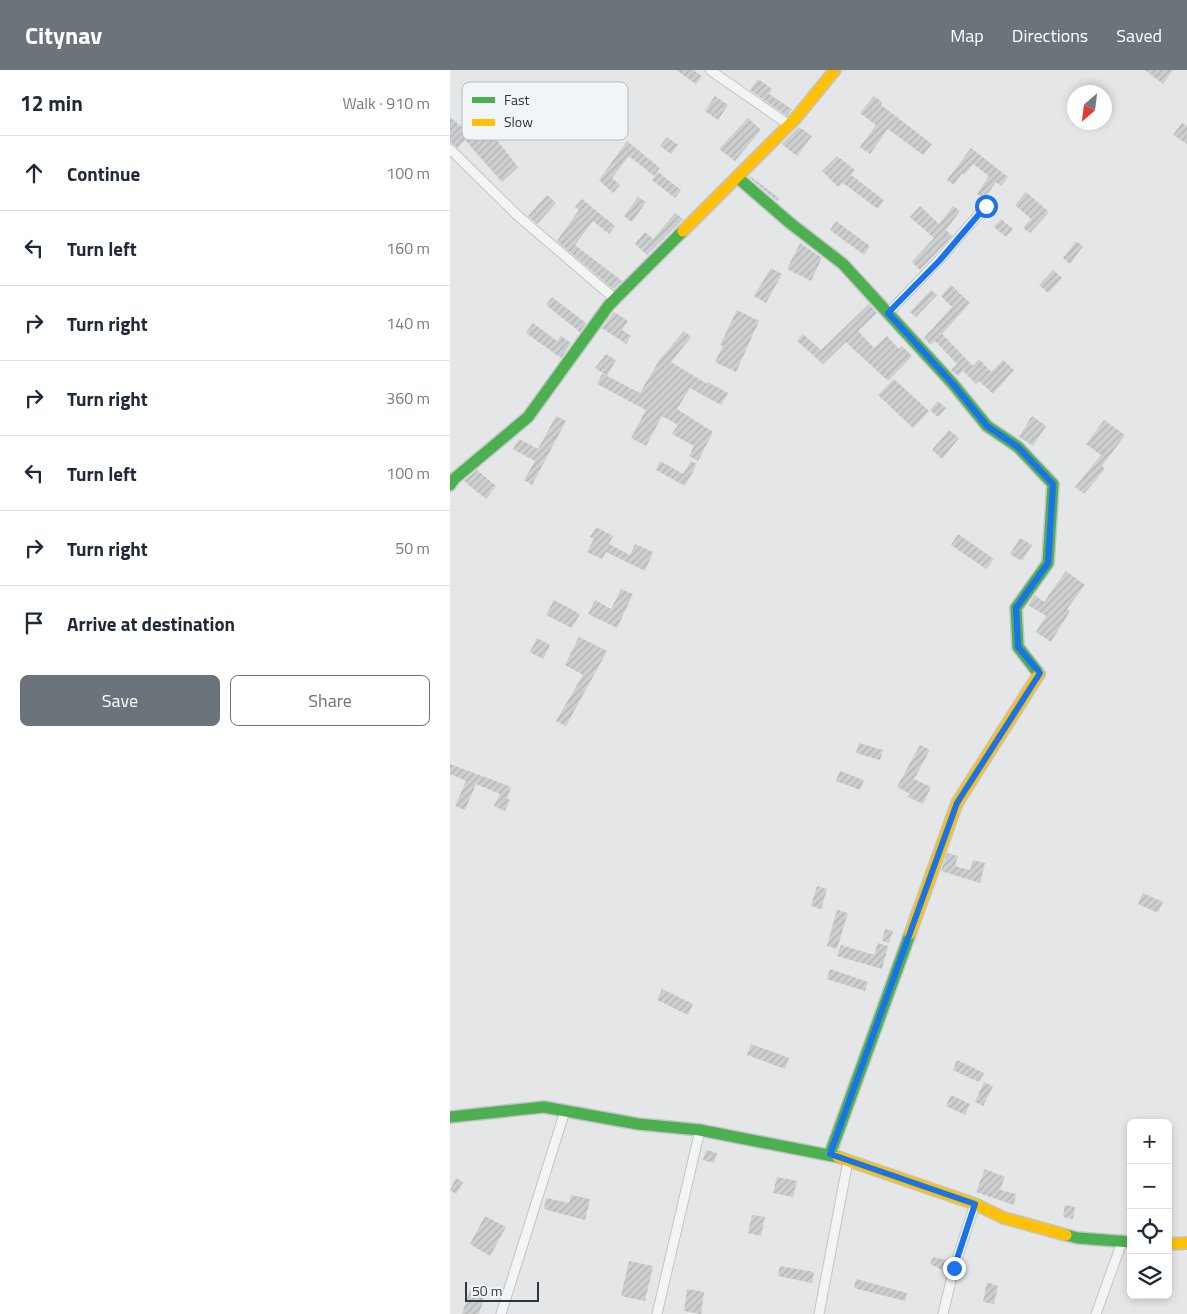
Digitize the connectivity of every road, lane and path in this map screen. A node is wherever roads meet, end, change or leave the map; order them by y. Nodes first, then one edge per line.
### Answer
1 (710, 70) edge
2 (835, 70) edge
3 (789, 125) junction
4 (450, 149) edge
5 (737, 177) junction
6 (986, 206) dead end
7 (615, 299) junction
8 (888, 313) junction
9 (450, 485) edge
10 (566, 1111) junction
11 (450, 1117) edge
12 (700, 1130) junction
13 (830, 1154) junction
14 (848, 1161) junction
15 (975, 1204) junction
16 (1126, 1242) edge
17 (1187, 1243) edge
18 (1172, 1244) edge
19 (501, 1314) edge
20 (657, 1314) edge
21 (819, 1314) edge
22 (943, 1314) edge
23 (1096, 1314) edge

1 - 3 street
2 - 3 street
3 - 5 street
4 - 7 street
5 - 7 street
5 - 8 street
6 - 8 street
7 - 9 street
8 - 13 street
10 - 11 street
10 - 12 street
10 - 19 street
12 - 13 street
12 - 20 street
13 - 14 street
14 - 15 street
14 - 21 street
15 - 16 street
15 - 22 street
16 - 23 street
17 - 18 street

